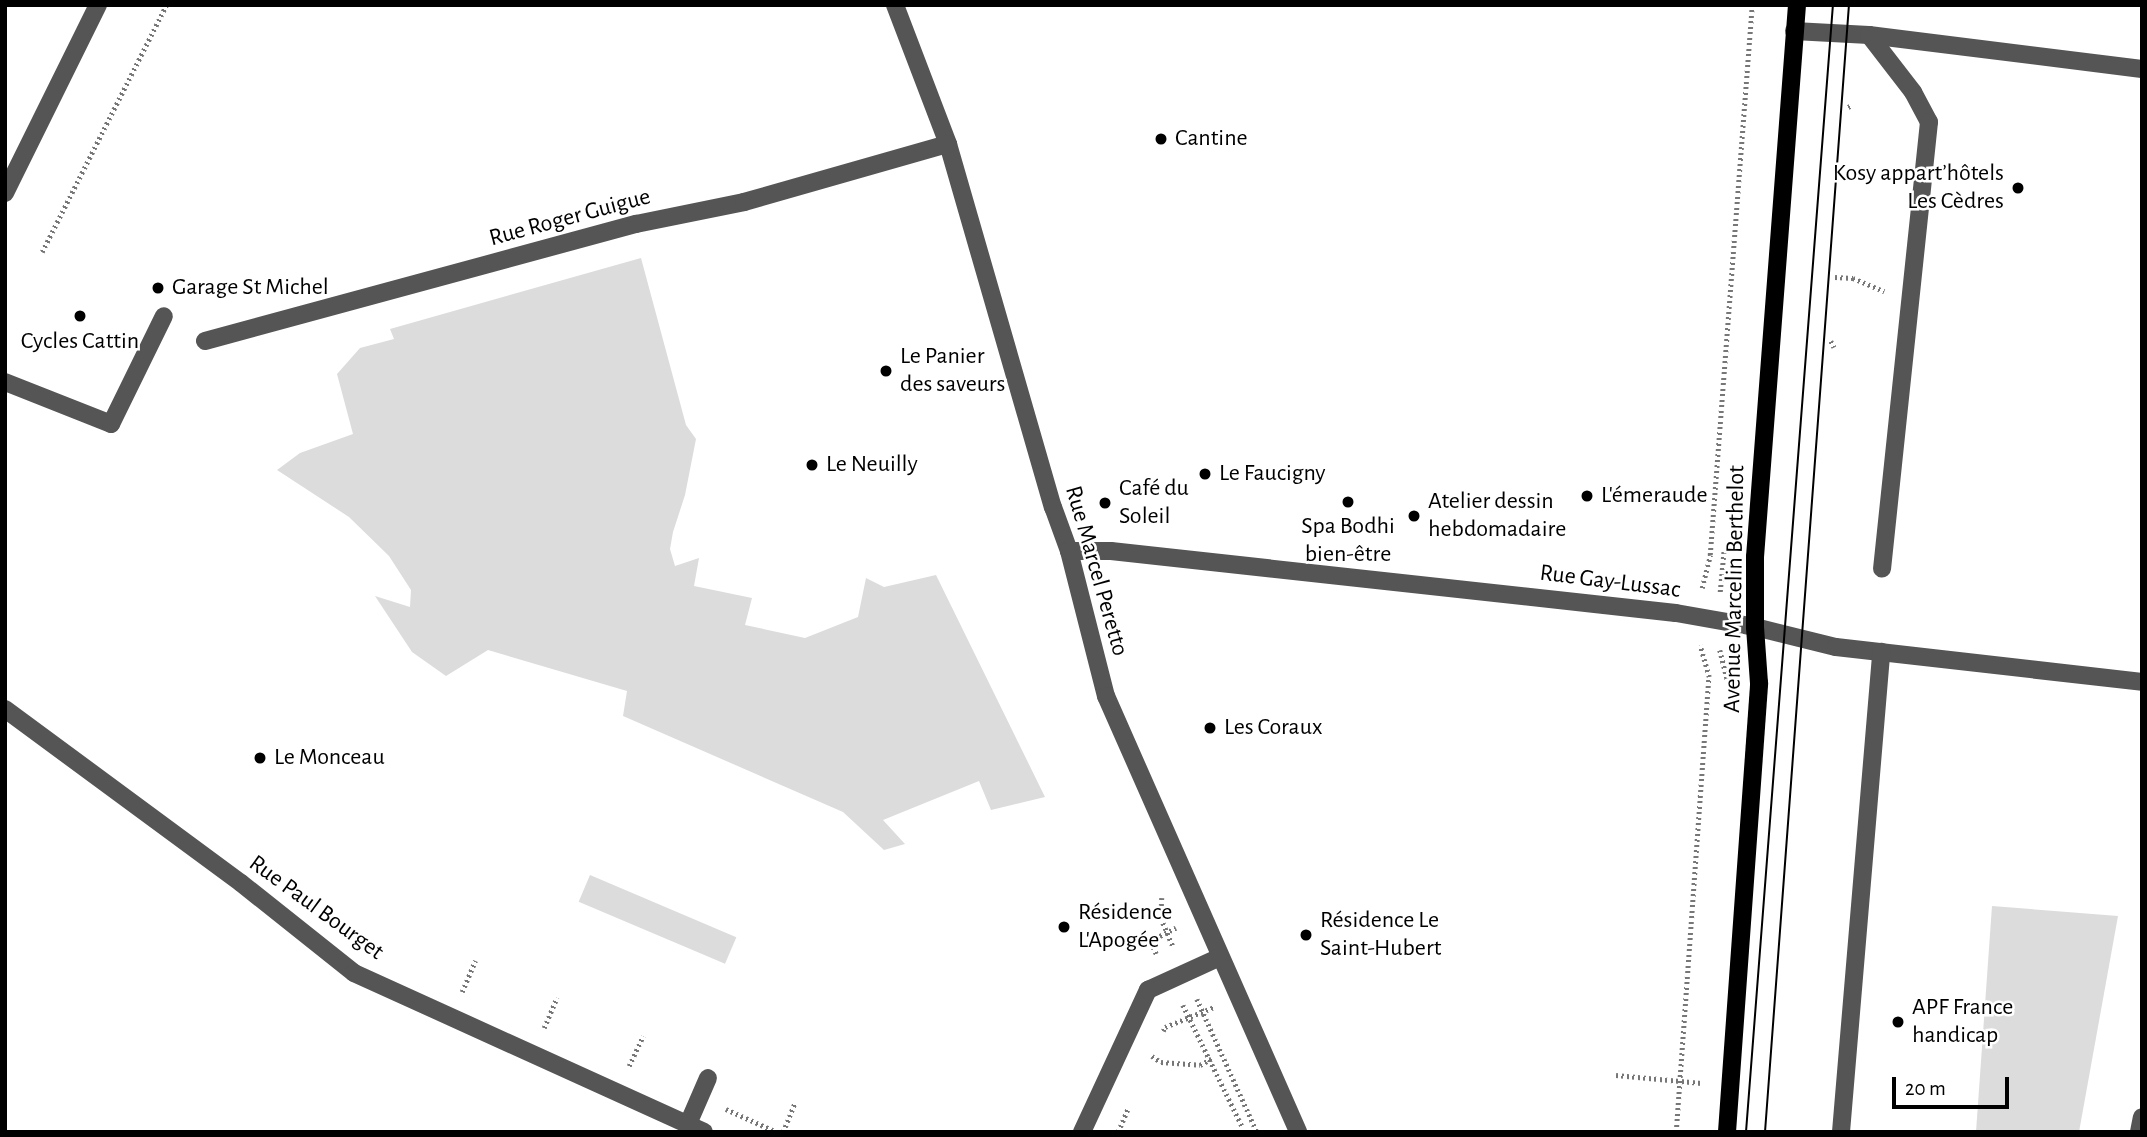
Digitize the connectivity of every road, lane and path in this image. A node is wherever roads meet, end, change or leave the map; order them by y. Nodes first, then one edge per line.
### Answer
1 (98, 5) edge
2 (166, 5) edge
3 (895, 5) edge
4 (1752, 5) edge
5 (1797, 5) edge
6 (1794, 31) junction
7 (1870, 36) junction
8 (2142, 69) edge
9 (948, 144) junction
10 (5, 193) edge
11 (42, 252) dead end
12 (164, 316) dead end
13 (205, 341) dead end
14 (5, 382) edge
15 (1069, 551) junction
16 (1882, 569) dead end
17 (1699, 599) dead end
18 (1755, 627) junction
19 (1696, 634) dead end
20 (1881, 652) junction
21 (2142, 682) edge
22 (5, 709) edge
23 (1202, 915) junction
24 (1220, 957) junction
25 (475, 961) dead end
26 (1169, 981) junction
27 (461, 992) dead end
28 (557, 998) dead end
29 (1238, 999) junction
30 (1190, 1017) junction
31 (544, 1029) dead end
32 (643, 1035) dead end
33 (1160, 1037) dead end
34 (1156, 1047) dead end
35 (1152, 1056) junction
36 (1211, 1059) junction
37 (629, 1066) dead end
38 (1146, 1069) dead end
39 (1616, 1075) dead end
40 (708, 1078) dead end
41 (1679, 1081) junction
42 (795, 1103) dead end
43 (1129, 1107) dead end
44 (2142, 1117) edge
45 (696, 1128) edge
46 (1243, 1128) dead end
47 (783, 1132) edge
48 (1082, 1132) edge
49 (1118, 1132) edge
50 (1298, 1132) edge
51 (1676, 1132) edge
52 (1727, 1132) edge
53 (1840, 1132) edge
54 (2139, 1132) edge

1 - 10 street
2 - 11 path
3 - 9 street, Rue Marcel Peretto
4 - 17 path, Avenue Marcelin Berthelot
5 - 6 main road, Avenue Marcelin Berthelot
6 - 7 street
6 - 18 main road, Avenue Marcelin Berthelot
7 - 8 street
7 - 16 street
9 - 13 street, Rue Roger Guigue
9 - 15 street, Rue Marcel Peretto
12 - 14 street
15 - 18 street, Rue Gay-Lussac
15 - 23 street, Rue Marcel Peretto
18 - 20 street, Rue Gay-Lussac
18 - 52 main road, Avenue Marcelin Berthelot
19 - 41 path, Avenue Marcelin Berthelot
20 - 21 street, Rue Gay-Lussac
20 - 53 street
22 - 45 street, Rue Paul Bourget
23 - 24 street, Rue Marcel Peretto
23 - 26 path
24 - 26 street
24 - 29 street, Rue Marcel Peretto
25 - 27 path
26 - 30 path
26 - 48 street
28 - 31 path
29 - 30 path
29 - 50 street, Rue Marcel Peretto
30 - 33 path
30 - 36 path
32 - 37 path
34 - 35 path
35 - 36 path
35 - 38 path
36 - 46 path
39 - 41 path
40 - 45 street
41 - 51 path, Avenue Marcelin Berthelot
42 - 47 path
43 - 49 path
44 - 54 street

